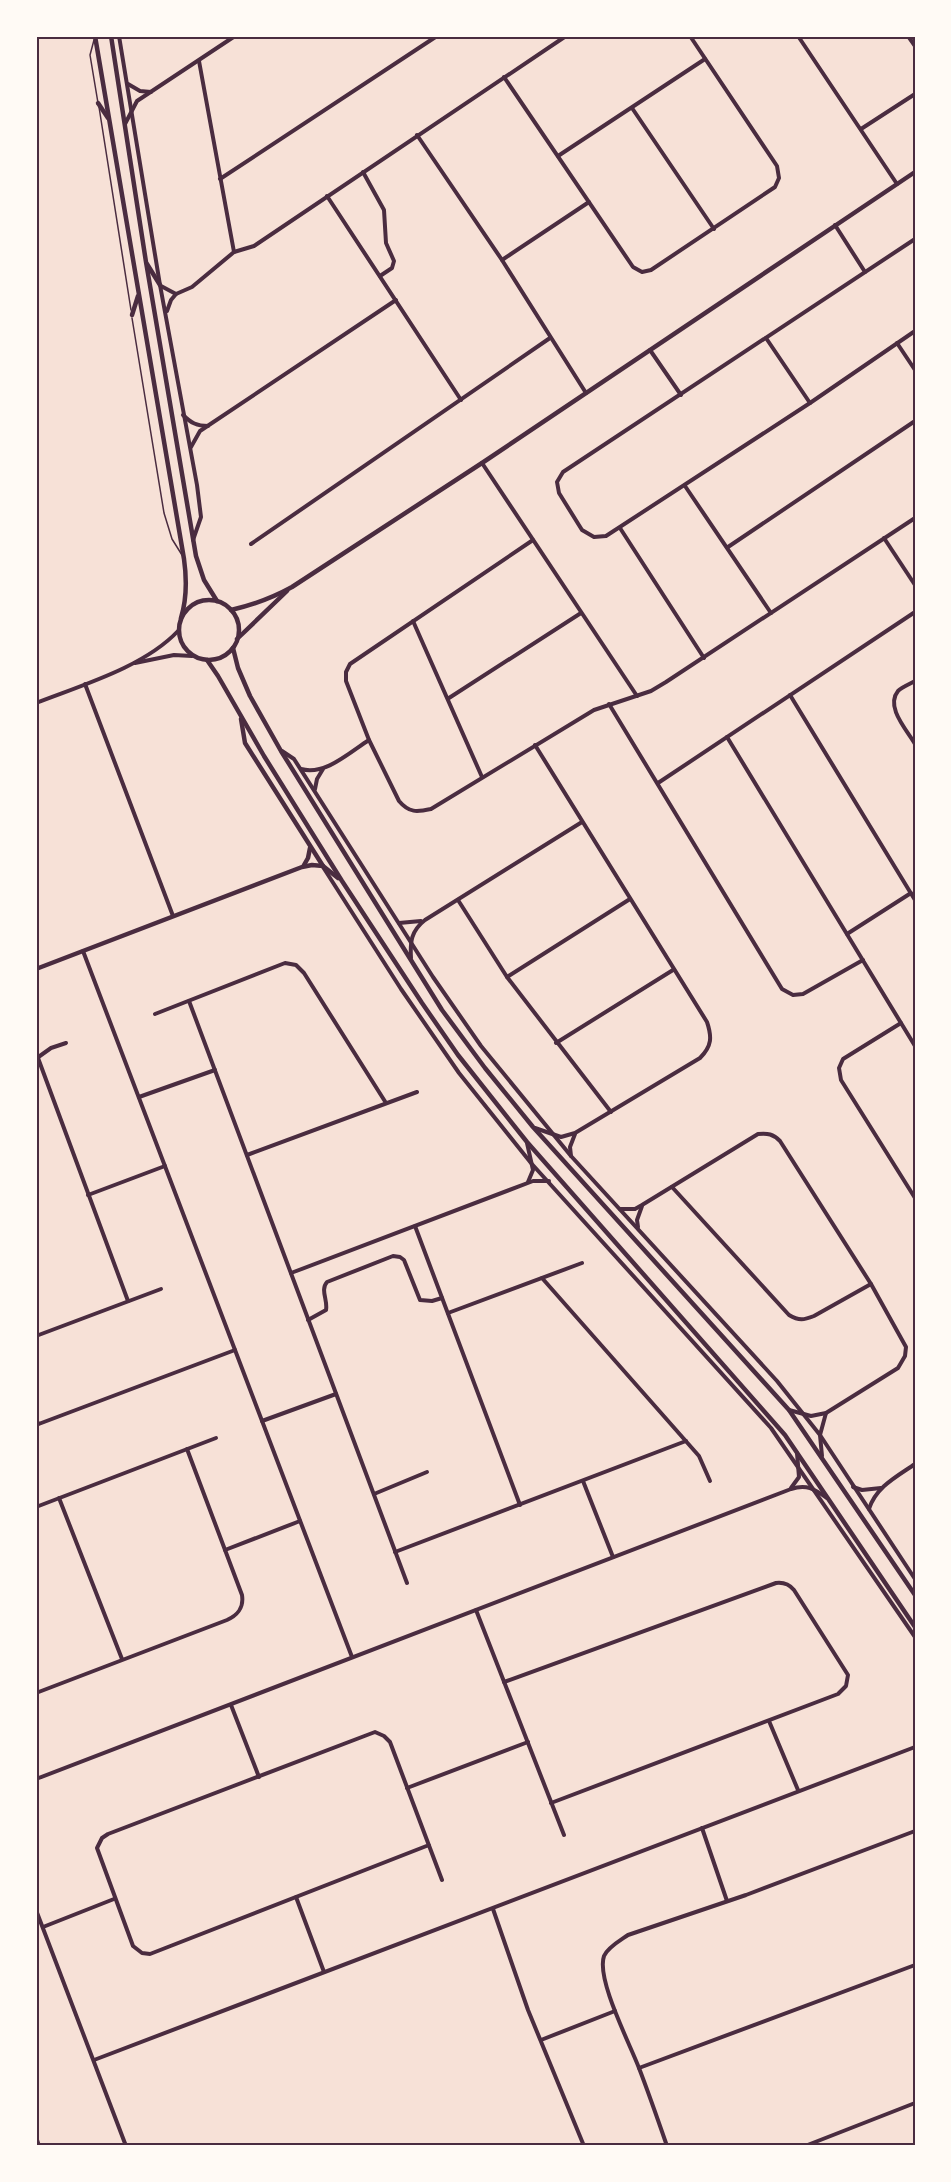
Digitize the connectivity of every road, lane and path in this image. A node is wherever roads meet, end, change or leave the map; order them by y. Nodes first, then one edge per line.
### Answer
1 (95, 36) edge
2 (111, 36) edge
3 (120, 36) edge
4 (235, 36) edge
5 (437, 36) edge
6 (553, 36) edge
7 (566, 36) edge
8 (690, 36) edge
9 (798, 36) edge
10 (908, 36) edge
11 (556, 43) junction
12 (915, 46) edge
13 (705, 59) junction
14 (199, 61) junction
15 (504, 77) junction
16 (128, 84) junction
17 (155, 91) junction
18 (915, 93) edge
19 (98, 103) junction
20 (632, 108) junction
21 (132, 109) junction
22 (110, 121) junction
23 (125, 125) junction
24 (861, 129) junction
25 (417, 135) junction
26 (558, 156) junction
27 (363, 172) junction
28 (915, 172) edge
29 (220, 179) junction
30 (897, 184) junction
31 (327, 196) junction
32 (589, 202) junction
33 (835, 225) junction
34 (714, 229) junction
35 (915, 239) edge
36 (234, 252) junction
37 (502, 260) junction
38 (146, 262) junction
39 (865, 272) junction
40 (380, 276) junction
41 (160, 285) junction
42 (139, 293) junction
43 (176, 294) junction
44 (396, 300) junction
45 (132, 315) junction
46 (167, 315) junction
47 (915, 331) edge
48 (550, 338) junction
49 (766, 338) junction
50 (897, 343) junction
51 (650, 350) junction
52 (915, 370) edge
53 (586, 393) junction
54 (681, 395) junction
55 (461, 400) junction
56 (810, 403) junction
57 (183, 414) junction
58 (915, 421) edge
59 (208, 426) junction
60 (190, 448) junction
61 (482, 463) junction
62 (685, 486) junction
63 (915, 518) edge
64 (620, 528) junction
65 (884, 538) junction
66 (193, 540) junction
67 (533, 540) junction
68 (251, 544) dead end
69 (728, 547) junction
70 (184, 559) junction
71 (915, 585) edge
72 (292, 587) junction
73 (217, 601) junction
74 (231, 610) junction
75 (915, 612) edge
76 (581, 613) junction
77 (771, 613) junction
78 (181, 618) junction
79 (413, 621) junction
80 (178, 631) junction
81 (237, 639) junction
82 (233, 648) junction
83 (192, 656) junction
84 (704, 658) junction
85 (207, 660) junction
86 (129, 665) junction
87 (915, 681) edge
88 (85, 684) junction
89 (790, 695) junction
90 (636, 696) junction
91 (449, 698) junction
92 (36, 703) edge
93 (609, 704) junction
94 (241, 717) junction
95 (727, 737) junction
96 (369, 740) junction
97 (915, 744) edge
98 (535, 746) junction
99 (281, 751) junction
100 (324, 768) junction
101 (301, 769) junction
102 (482, 777) junction
103 (658, 783) junction
104 (315, 790) junction
105 (582, 822) junction
106 (310, 848) junction
107 (323, 866) junction
108 (302, 867) junction
109 (342, 881) junction
110 (911, 894) junction
111 (630, 899) junction
112 (458, 900) junction
113 (915, 900) edge
114 (173, 916) junction
115 (425, 920) junction
116 (399, 923) junction
117 (847, 934) junction
118 (410, 941) junction
119 (83, 951) junction
120 (411, 959) junction
121 (863, 960) junction
122 (36, 969) edge
123 (673, 970) junction
124 (507, 977) junction
125 (189, 1001) junction
126 (155, 1014) dead end
127 (901, 1023) junction
128 (66, 1043) dead end
129 (556, 1043) junction
130 (915, 1046) edge
131 (37, 1058) edge
132 (215, 1070) junction
133 (417, 1092) dead end
134 (139, 1097) junction
135 (386, 1103) junction
136 (611, 1112) junction
137 (533, 1127) junction
138 (575, 1133) junction
139 (553, 1135) junction
140 (527, 1142) junction
141 (246, 1155) junction
142 (571, 1156) junction
143 (531, 1163) junction
144 (165, 1166) junction
145 (549, 1181) junction
146 (525, 1184) junction
147 (672, 1187) junction
148 (88, 1195) junction
149 (915, 1198) edge
150 (642, 1205) junction
151 (620, 1209) junction
152 (415, 1226) junction
153 (638, 1228) junction
154 (582, 1263) dead end
155 (291, 1273) junction
156 (542, 1278) junction
157 (871, 1284) junction
158 (161, 1289) dead end
159 (442, 1298) junction
160 (128, 1301) junction
161 (447, 1313) junction
162 (308, 1320) junction
163 (36, 1336) edge
164 (235, 1350) junction
165 (336, 1394) junction
166 (789, 1410) junction
167 (826, 1413) junction
168 (804, 1415) junction
169 (36, 1418) edge
170 (262, 1421) junction
171 (37, 1424) edge
172 (819, 1435) junction
173 (216, 1438) dead end
174 (686, 1441) junction
175 (187, 1449) junction
176 (797, 1451) junction
177 (822, 1456) junction
178 (915, 1464) edge
179 (799, 1467) junction
180 (427, 1472) dead end
181 (583, 1480) junction
182 (711, 1481) dead end
183 (812, 1487) junction
184 (853, 1487) junction
185 (881, 1487) junction
186 (791, 1489) junction
187 (374, 1494) junction
188 (59, 1498) junction
189 (830, 1500) junction
190 (520, 1505) junction
191 (36, 1507) edge
192 (868, 1510) junction
193 (300, 1521) junction
194 (225, 1550) junction
195 (396, 1552) junction
196 (613, 1557) junction
197 (915, 1579) edge
198 (407, 1583) dead end
199 (915, 1595) edge
200 (476, 1610) junction
201 (915, 1627) edge
202 (915, 1637) edge
203 (352, 1657) junction
204 (122, 1659) junction
205 (504, 1682) junction
206 (36, 1693) edge
207 (231, 1705) junction
208 (769, 1721) junction
209 (528, 1742) junction
210 (915, 1747) edge
211 (259, 1777) junction
212 (36, 1779) edge
213 (407, 1788) junction
214 (798, 1790) junction
215 (551, 1803) junction
216 (702, 1828) junction
217 (915, 1831) edge
218 (564, 1835) dead end
219 (429, 1845) junction
220 (442, 1880) dead end
221 (297, 1897) junction
222 (114, 1899) junction
223 (727, 1901) junction
224 (493, 1909) junction
225 (36, 1910) edge
226 (43, 1927) junction
227 (915, 1965) edge
228 (324, 1972) junction
229 (615, 2011) junction
230 (541, 2040) junction
231 (94, 2060) junction
232 (639, 2068) junction
233 (915, 2103) edge
234 (126, 2146) edge
235 (584, 2146) edge
236 (667, 2146) edge
237 (805, 2146) edge

1 - 19 lane
1 - 22 street
2 - 23 street
3 - 16 street
4 - 14 street
5 - 29 street
6 - 11 street
7 - 11 street
8 - 13 street
9 - 24 street
10 - 12 street
11 - 15 street
13 - 20 street
13 - 34 street
14 - 17 street
14 - 29 street
15 - 25 street
15 - 26 street
16 - 17 street
16 - 21 street
17 - 21 street
18 - 24 street
19 - 22 street
19 - 45 lane
20 - 26 street
20 - 34 street
21 - 23 street
21 - 41 street
22 - 42 street
23 - 38 street
24 - 30 street
25 - 27 street
25 - 37 street
26 - 32 street
27 - 31 street
27 - 40 street
28 - 30 street
29 - 36 street
30 - 33 street
31 - 36 street
31 - 40 street
32 - 34 street
32 - 37 street
33 - 39 street
33 - 51 street
35 - 39 street
36 - 43 street
37 - 48 street
38 - 41 street
38 - 66 street
39 - 49 street
40 - 44 street
41 - 43 street
41 - 46 street
42 - 45 street
42 - 70 street
43 - 46 street
44 - 55 street
44 - 59 street
45 - 70 lane
46 - 57 street
47 - 50 street
48 - 53 street
48 - 55 street
49 - 54 street
49 - 56 street
50 - 52 street
50 - 56 street
51 - 53 street
51 - 54 street
53 - 61 street
54 - 64 street
55 - 68 street
56 - 62 street
57 - 59 street
57 - 60 street
58 - 69 street
59 - 60 street
60 - 66 street
61 - 67 street
61 - 72 street
62 - 64 street
62 - 69 street
63 - 65 street
64 - 84 street
65 - 71 street
65 - 77 street
66 - 73 street
67 - 76 street
67 - 79 street
69 - 77 street
70 - 78 street
72 - 74 street
72 - 81 street
73 - 74 street
73 - 78 street
74 - 81 street
75 - 89 street
76 - 90 street
76 - 91 street
77 - 84 street
78 - 80 street
79 - 91 street
79 - 96 street
80 - 83 street
80 - 86 street
81 - 82 street
82 - 85 street
82 - 99 street
83 - 85 street
83 - 86 street
84 - 90 street
85 - 94 street
86 - 88 street
87 - 97 street
88 - 92 street
88 - 114 street
89 - 95 street
89 - 110 street
90 - 93 street
91 - 102 street
93 - 98 street
93 - 103 street
94 - 106 street
94 - 109 street
95 - 103 street
95 - 117 street
96 - 100 street
96 - 102 street
98 - 102 street
98 - 105 street
99 - 101 street
99 - 120 street
100 - 101 street
100 - 104 street
101 - 104 street
103 - 121 street
104 - 116 street
105 - 111 street
105 - 112 street
106 - 107 street
106 - 108 street
107 - 108 street
107 - 109 street
107 - 143 street
108 - 114 street
109 - 140 street
110 - 113 street
110 - 117 street
111 - 123 street
111 - 124 street
112 - 115 street
112 - 124 street
114 - 119 street
115 - 116 street
115 - 118 street
116 - 118 street
117 - 121 street
118 - 120 street
118 - 139 street
119 - 122 street
119 - 134 street
120 - 137 street
121 - 127 street
123 - 129 street
123 - 136 street
124 - 129 street
125 - 126 street
125 - 132 street
125 - 135 street
127 - 130 street
127 - 149 street
128 - 131 street
129 - 136 street
131 - 148 street
132 - 134 street
132 - 141 street
133 - 135 street
134 - 144 street
135 - 141 street
136 - 138 street
137 - 139 street
137 - 166 street
138 - 139 street
138 - 142 street
139 - 142 street
140 - 143 street
140 - 176 street
141 - 155 street
142 - 151 street
143 - 145 street
143 - 146 street
144 - 148 street
144 - 164 street
145 - 146 street
145 - 179 street
146 - 152 street
147 - 150 street
147 - 157 street
147 - 157 street
148 - 160 street
150 - 151 street
150 - 153 street
151 - 153 street
152 - 155 street
152 - 159 street
153 - 168 street
154 - 156 street
155 - 162 street
156 - 161 street
156 - 174 street
157 - 167 street
158 - 160 street
159 - 161 street
159 - 162 street
160 - 163 street
161 - 190 street
162 - 165 street
164 - 170 street
164 - 171 street
165 - 170 street
165 - 187 street
166 - 168 street
166 - 177 street
167 - 168 street
167 - 172 street
168 - 172 street
169 - 171 street
170 - 193 street
172 - 177 street
172 - 184 street
173 - 175 street
174 - 181 street
174 - 182 street
175 - 188 street
175 - 194 street
176 - 179 street
176 - 189 street
177 - 199 street
178 - 185 street
179 - 183 street
179 - 186 street
180 - 187 street
181 - 190 street
181 - 196 street
183 - 186 street
183 - 189 street
183 - 202 street
184 - 185 street
184 - 192 street
185 - 192 street
186 - 196 street
187 - 195 street
188 - 191 street
188 - 204 street
189 - 201 street
190 - 195 street
192 - 197 street
193 - 194 street
193 - 203 street
194 - 204 street
195 - 198 street
196 - 200 street
200 - 203 street
200 - 205 street
203 - 207 street
204 - 206 street
205 - 208 street
205 - 209 street
207 - 211 street
207 - 212 street
208 - 214 street
208 - 215 street
209 - 213 street
209 - 215 street
210 - 214 street
211 - 213 street
211 - 222 street
213 - 219 street
214 - 216 street
215 - 218 street
216 - 223 street
216 - 224 street
217 - 223 street
219 - 220 street
219 - 221 street
221 - 222 street
221 - 228 street
222 - 226 street
223 - 229 street
224 - 228 street
224 - 230 street
225 - 226 street
226 - 231 street
227 - 232 street
228 - 231 street
229 - 230 street
229 - 232 street
230 - 235 street
231 - 234 street
232 - 236 street
233 - 237 street

